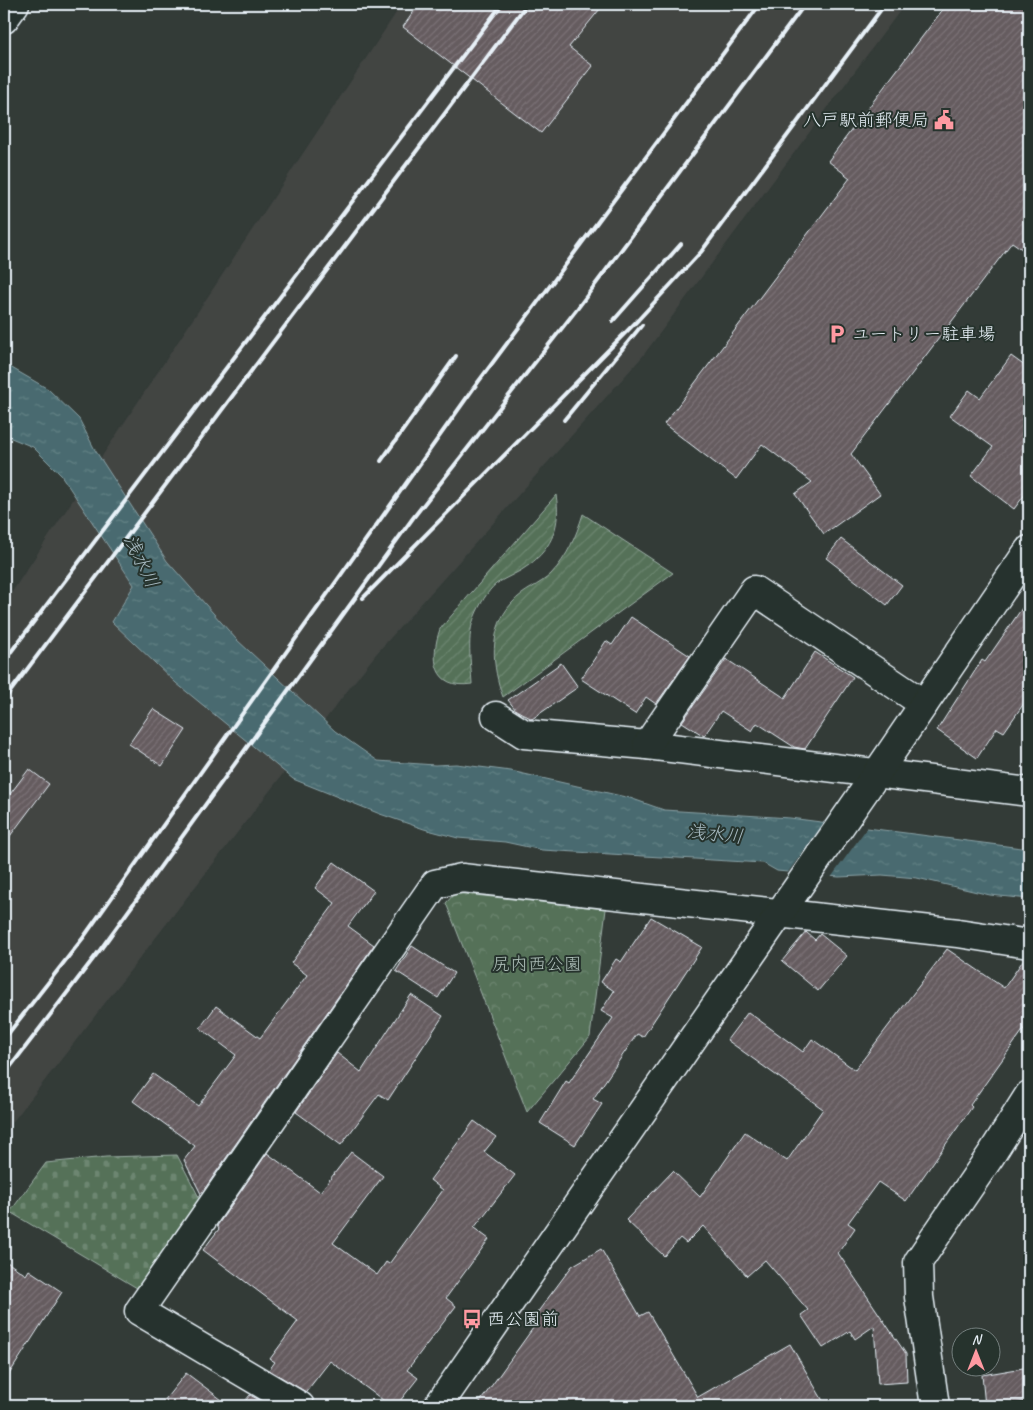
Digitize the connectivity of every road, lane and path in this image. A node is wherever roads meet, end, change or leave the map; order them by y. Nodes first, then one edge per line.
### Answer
1 (15, 4) edge
2 (4, 19) edge
3 (1029, 550) edge
4 (924, 704) junction
5 (496, 716) dead end
6 (647, 745) junction
7 (873, 780) junction
8 (1029, 792) edge
9 (785, 906) junction
10 (1029, 944) edge
11 (1029, 1095) edge
12 (300, 1406) edge
13 (438, 1406) edge
14 (935, 1406) edge

1 - 2 street
3 - 4 street
4 - 6 street
4 - 7 street
5 - 6 street
6 - 7 street
7 - 8 street
7 - 9 street
9 - 10 street
9 - 12 street
9 - 13 street
11 - 14 street

